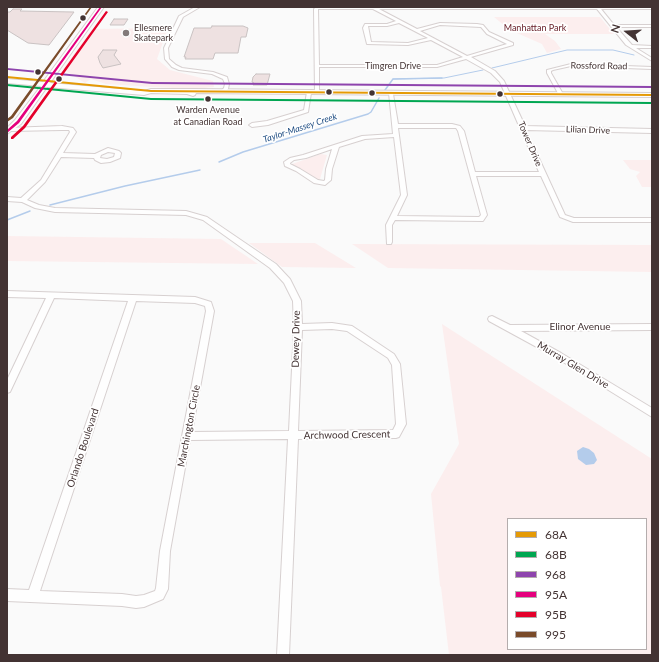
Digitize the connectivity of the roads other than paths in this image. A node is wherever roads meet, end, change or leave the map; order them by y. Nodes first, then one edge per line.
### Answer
1 (94, 7) edge
2 (101, 7) edge
3 (198, 7) edge
4 (373, 8) edge
5 (598, 8) junction
6 (652, 8) edge
7 (89, 19) junction
8 (399, 22) junction
9 (613, 26) junction
10 (652, 26) edge
11 (416, 31) junction
12 (431, 39) junction
13 (631, 46) junction
14 (652, 47) edge
15 (467, 58) junction
16 (652, 60) edge
17 (317, 66) junction
18 (652, 68) edge
19 (7, 77) edge
20 (7, 81) edge
21 (43, 83) junction
22 (222, 92) junction
23 (309, 93) junction
24 (317, 93) junction
25 (391, 94) junction
26 (508, 94) junction
27 (561, 94) junction
28 (652, 95) edge
29 (252, 125) dead end
30 (395, 126) junction
31 (523, 128) junction
32 (8, 130) edge
33 (652, 131) edge
34 (396, 135) junction
35 (336, 146) junction
36 (59, 155) junction
37 (97, 156) dead end
38 (473, 174) junction
39 (542, 174) junction
40 (7, 199) edge
41 (23, 200) junction
42 (392, 218) junction
43 (652, 220) edge
44 (389, 242) dead end
45 (7, 294) edge
46 (51, 296) junction
47 (132, 298) junction
48 (492, 319) dead end
49 (298, 327) junction
50 (652, 327) edge
51 (509, 328) junction
52 (7, 389) edge
53 (652, 413) edge
54 (187, 436) junction
55 (292, 436) junction
56 (7, 595) edge
57 (32, 597) junction
58 (283, 655) edge

1 - 7 main road
2 - 7 main road
3 - 22 street
4 - 5 street
4 - 8 street, Tower Drive
4 - 17 street
5 - 6 street
5 - 9 street
7 - 21 main road
8 - 11 street, Tower Drive
8 - 12 street
9 - 10 street
9 - 13 street
11 - 12 street, Tower Drive
11 - 15 street, Timgren Drive
12 - 15 street, Tower Drive
13 - 14 street
13 - 16 street
15 - 17 street, Timgren Drive
15 - 26 street, Tower Drive
17 - 24 street
18 - 27 street, Rossford Road
19 - 21 main road
20 - 21 main road
21 - 22 main road
21 - 32 main road
22 - 23 main road
23 - 24 main road
23 - 29 street
24 - 25 main road
25 - 26 main road
25 - 30 street
26 - 27 main road
26 - 31 street, Tower Drive
27 - 28 main road
30 - 34 street
30 - 38 street
31 - 33 street, Lilian Drive
31 - 39 street, Tower Drive
32 - 36 street
34 - 35 street
34 - 42 street
35 - 35 street
36 - 37 street
36 - 41 street
38 - 39 street
38 - 42 street
39 - 43 street, Tower Drive
40 - 41 street, Dewey Drive
41 - 49 street, Dewey Drive
42 - 44 street
45 - 46 street, Marchington Circle
46 - 47 street, Marchington Circle
46 - 52 street
47 - 54 street, Marchington Circle
47 - 57 street, Orlando Boulevard
48 - 51 street, Murray Glen Drive
49 - 55 street, Dewey Drive
49 - 55 street, Archwood Crescent
50 - 51 street, Elinor Avenue
51 - 53 street, Murray Glen Drive
54 - 55 street, Archwood Crescent
54 - 57 street, Marchington Circle
55 - 58 street, Dewey Drive
56 - 57 street, Marchington Circle

